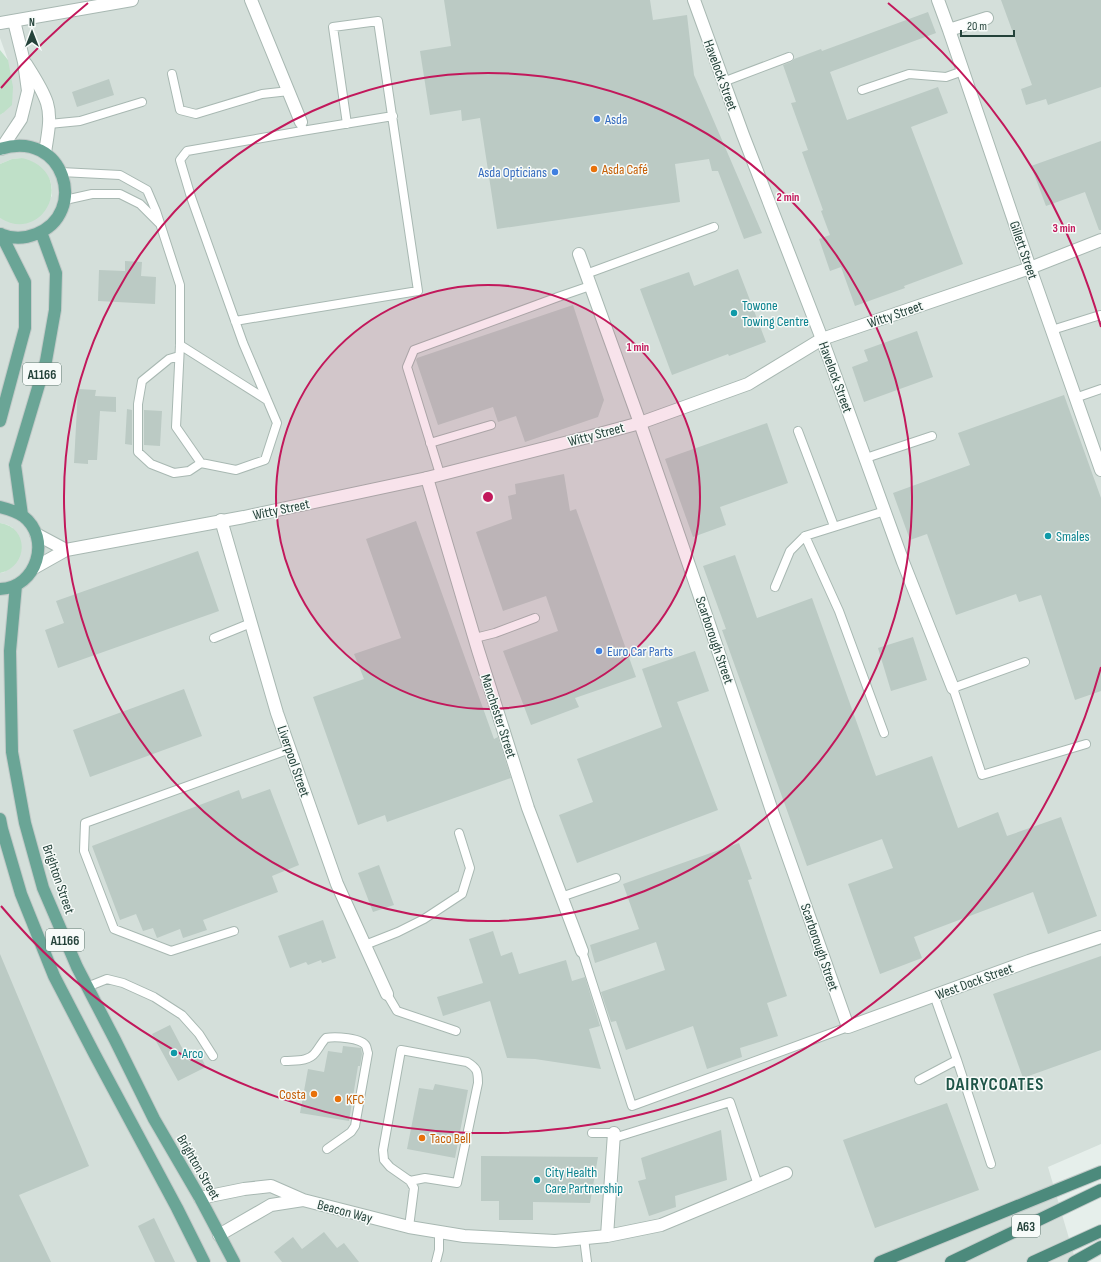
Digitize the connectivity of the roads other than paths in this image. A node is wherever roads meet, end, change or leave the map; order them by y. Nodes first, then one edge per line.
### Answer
1 (132, 0) edge
2 (251, 0) edge
3 (694, 0) edge
4 (938, 0) edge
5 (987, 18) dead end
6 (14, 21) junction
7 (0, 23) edge
8 (949, 30) junction
9 (789, 57) dead end
10 (24, 62) junction
11 (963, 71) junction
12 (172, 74) dead end
13 (723, 82) junction
14 (862, 90) dead end
15 (289, 91) junction
16 (142, 102) dead end
17 (392, 116) junction
18 (49, 124) junction
19 (347, 124) junction
20 (301, 127) junction
21 (0, 149) edge
22 (45, 153) junction
23 (61, 172) junction
24 (65, 200) junction
25 (160, 224) junction
26 (714, 227) dead end
27 (41, 232) junction
28 (1, 234) edge
29 (1101, 240) edge
30 (579, 254) dead end
31 (1030, 268) junction
32 (586, 274) junction
33 (590, 286) junction
34 (1101, 317) edge
35 (236, 321) junction
36 (1052, 330) junction
37 (822, 339) junction
38 (180, 345) junction
39 (179, 356) junction
40 (1101, 389) edge
41 (1075, 398) junction
42 (267, 400) junction
43 (0, 421) edge
44 (640, 423) junction
45 (491, 425) dead end
46 (798, 431) dead end
47 (932, 436) dead end
48 (430, 443) junction
49 (866, 458) junction
50 (201, 463) junction
51 (1101, 470) edge
52 (440, 474) junction
53 (427, 478) junction
54 (0, 507) edge
55 (885, 511) junction
56 (22, 516) junction
57 (221, 520) junction
58 (834, 526) junction
59 (36, 534) junction
60 (805, 536) junction
61 (66, 550) junction
62 (34, 568) junction
63 (16, 585) junction
64 (775, 587) dead end
65 (0, 589) edge
66 (535, 618) dead end
67 (251, 622) junction
68 (214, 638) dead end
69 (475, 638) junction
70 (1026, 662) dead end
71 (953, 688) junction
72 (884, 733) dead end
73 (1086, 744) dead end
74 (290, 749) junction
75 (0, 818) edge
76 (459, 833) dead end
77 (616, 878) dead end
78 (561, 897) junction
79 (234, 931) dead end
80 (1101, 937) edge
81 (365, 945) junction
82 (582, 951) joint
83 (87, 987) junction
84 (387, 994) joint
85 (934, 995) junction
86 (848, 1027) junction
87 (456, 1031) dead end
88 (213, 1056) dead end
89 (285, 1060) dead end
90 (957, 1060) junction
91 (920, 1080) dead end
92 (592, 1133) dead end
93 (614, 1136) junction
94 (327, 1149) dead end
95 (991, 1164) dead end
96 (1101, 1172) edge
97 (786, 1173) dead end
98 (410, 1181) junction
99 (758, 1185) junction
100 (1101, 1190) edge
101 (200, 1198) junction
102 (303, 1200) junction
103 (409, 1227) junction
104 (1101, 1231) edge
105 (439, 1232) junction
106 (219, 1235) junction
107 (607, 1236) junction
108 (584, 1238) junction
109 (1101, 1247) edge
110 (204, 1262) edge
111 (234, 1262) edge
112 (436, 1262) edge
113 (587, 1262) edge
114 (880, 1262) edge
115 (951, 1262) edge
116 (1033, 1262) edge
117 (1074, 1262) edge

1 - 6 street
2 - 15 street
3 - 13 street, Havelock Street
4 - 8 street, Gillett Street
5 - 8 street
6 - 7 street
6 - 10 street
8 - 11 street, Gillett Street
9 - 13 lane
10 - 18 street
10 - 21 street
11 - 14 lane
11 - 31 street, Gillett Street
12 - 15 lane
13 - 37 street, Havelock Street
15 - 20 street
16 - 18 lane
17 - 19 lane
17 - 19 lane
17 - 35 lane
18 - 22 street
19 - 20 lane
20 - 35 lane
21 - 22 main road
22 - 23 main road
23 - 24 main road
23 - 25 lane
24 - 25 lane
24 - 27 main road
25 - 38 lane
26 - 32 lane
27 - 28 main road
27 - 56 main road, A1166
28 - 43 main road, A1166
29 - 31 street, Witty Street
30 - 32 street, Scarborough Street
31 - 36 street, Gillett Street
31 - 37 street, Witty Street
32 - 33 street, Scarborough Street
33 - 44 street, Scarborough Street
33 - 48 lane
34 - 36 lane
35 - 42 lane
36 - 41 street, Gillett Street
37 - 44 street, Witty Street
37 - 49 street, Havelock Street
38 - 39 lane
38 - 42 lane
39 - 50 lane
39 - 50 lane
40 - 41 lane
41 - 51 street, Gillett Street
42 - 50 lane
44 - 52 street, Witty Street
44 - 86 street, Scarborough Street
45 - 48 lane
46 - 58 lane
47 - 49 lane
48 - 52 lane
49 - 55 street, Havelock Street
52 - 53 street, Witty Street
53 - 57 street, Witty Street
53 - 69 street, Manchester Street
54 - 56 main road
55 - 58 lane
55 - 71 street, Havelock Street
56 - 59 main road
57 - 61 street, Witty Street
57 - 67 street, Liverpool Street
58 - 60 lane
59 - 61 street
59 - 62 main road
60 - 64 lane
60 - 72 lane
61 - 62 street, Witty Street
62 - 63 main road
63 - 65 main road
63 - 83 main road, Brighton Street / A1166
66 - 69 lane
67 - 68 lane
67 - 74 street, Liverpool Street
69 - 78 street, Manchester Street
70 - 71 lane
71 - 73 lane
74 - 79 lane
74 - 81 street, Liverpool Street
75 - 110 main road, A1166
76 - 81 lane
77 - 78 lane
78 - 82 street, Manchester Street
80 - 85 street, West Dock Street
81 - 84 street, Liverpool Street
82 - 86 lane
83 - 88 lane
83 - 101 main road, Brighton Street / A1166
84 - 87 lane
85 - 86 street, West Dock Street
85 - 90 lane
89 - 94 lane
90 - 91 lane
90 - 95 lane
92 - 93 lane
93 - 99 lane
93 - 107 street
96 - 114 highway
97 - 99 street, Beacon Way
98 - 98 lane
98 - 103 lane
99 - 107 street, Beacon Way
100 - 115 highway, A63
101 - 102 street, Beacon Way
101 - 106 main road, Brighton Street / A1166
102 - 103 street, Beacon Way
102 - 106 street, Beacon Way
103 - 105 street, Beacon Way
104 - 116 highway, A63
105 - 108 street, Beacon Way
105 - 112 lane
106 - 111 main road, Brighton Street / A1166
107 - 108 street, Beacon Way
108 - 113 lane
109 - 117 highway

